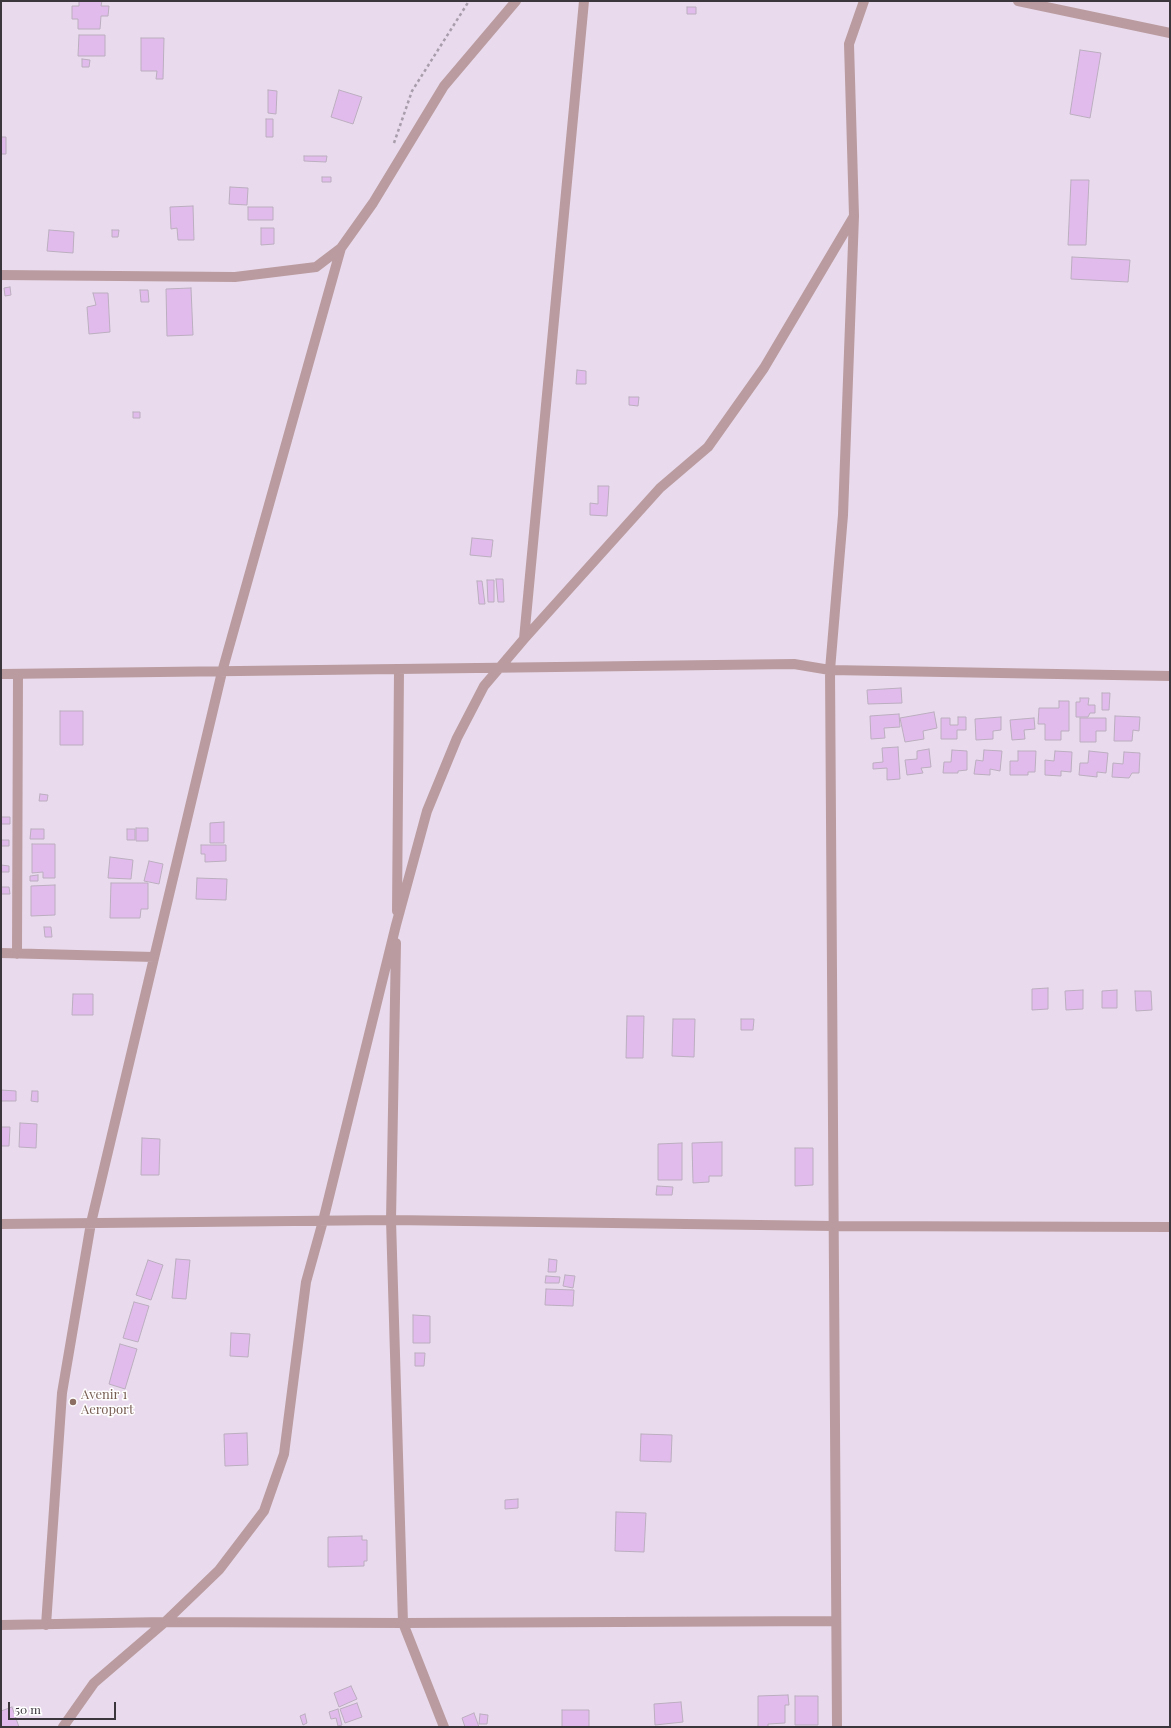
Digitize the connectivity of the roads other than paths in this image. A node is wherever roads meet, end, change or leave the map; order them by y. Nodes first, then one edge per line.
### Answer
1 (516, 1) edge
2 (584, 1) edge
3 (864, 1) edge
4 (1018, 1) edge
5 (1170, 33) edge
6 (854, 216) junction
7 (341, 248) junction
8 (1, 275) edge
9 (524, 639) junction
10 (500, 668) junction
11 (399, 670) junction
12 (830, 670) junction
13 (222, 672) junction
14 (1, 674) edge
15 (18, 674) junction
16 (1170, 676) edge
17 (396, 925) junction
18 (1, 953) edge
19 (17, 954) junction
20 (154, 957) junction
21 (323, 1220) junction
22 (392, 1220) junction
23 (91, 1223) junction
24 (1, 1224) edge
25 (833, 1226) junction
26 (1170, 1227) edge
27 (835, 1621) junction
28 (165, 1622) junction
29 (403, 1623) junction
30 (1, 1625) edge
31 (46, 1625) junction
32 (62, 1727) edge
33 (444, 1727) edge
34 (837, 1727) edge

1 - 7 street
2 - 9 street
3 - 6 street
4 - 5 street
6 - 9 street
6 - 12 street
7 - 8 street
7 - 13 street
9 - 10 street
10 - 11 street
10 - 12 street
10 - 17 street
11 - 13 street
11 - 17 street
12 - 16 street
12 - 25 street
13 - 15 street
13 - 20 street
14 - 15 street
15 - 19 street
17 - 21 street
17 - 22 street
18 - 19 street
19 - 20 street
20 - 23 street
21 - 22 street
21 - 23 street
21 - 28 street
22 - 25 street
22 - 29 street
23 - 24 street
23 - 31 street
25 - 26 street
25 - 27 street
27 - 29 street
27 - 34 street
28 - 29 street
28 - 31 street
28 - 32 street
29 - 33 street
30 - 31 street

